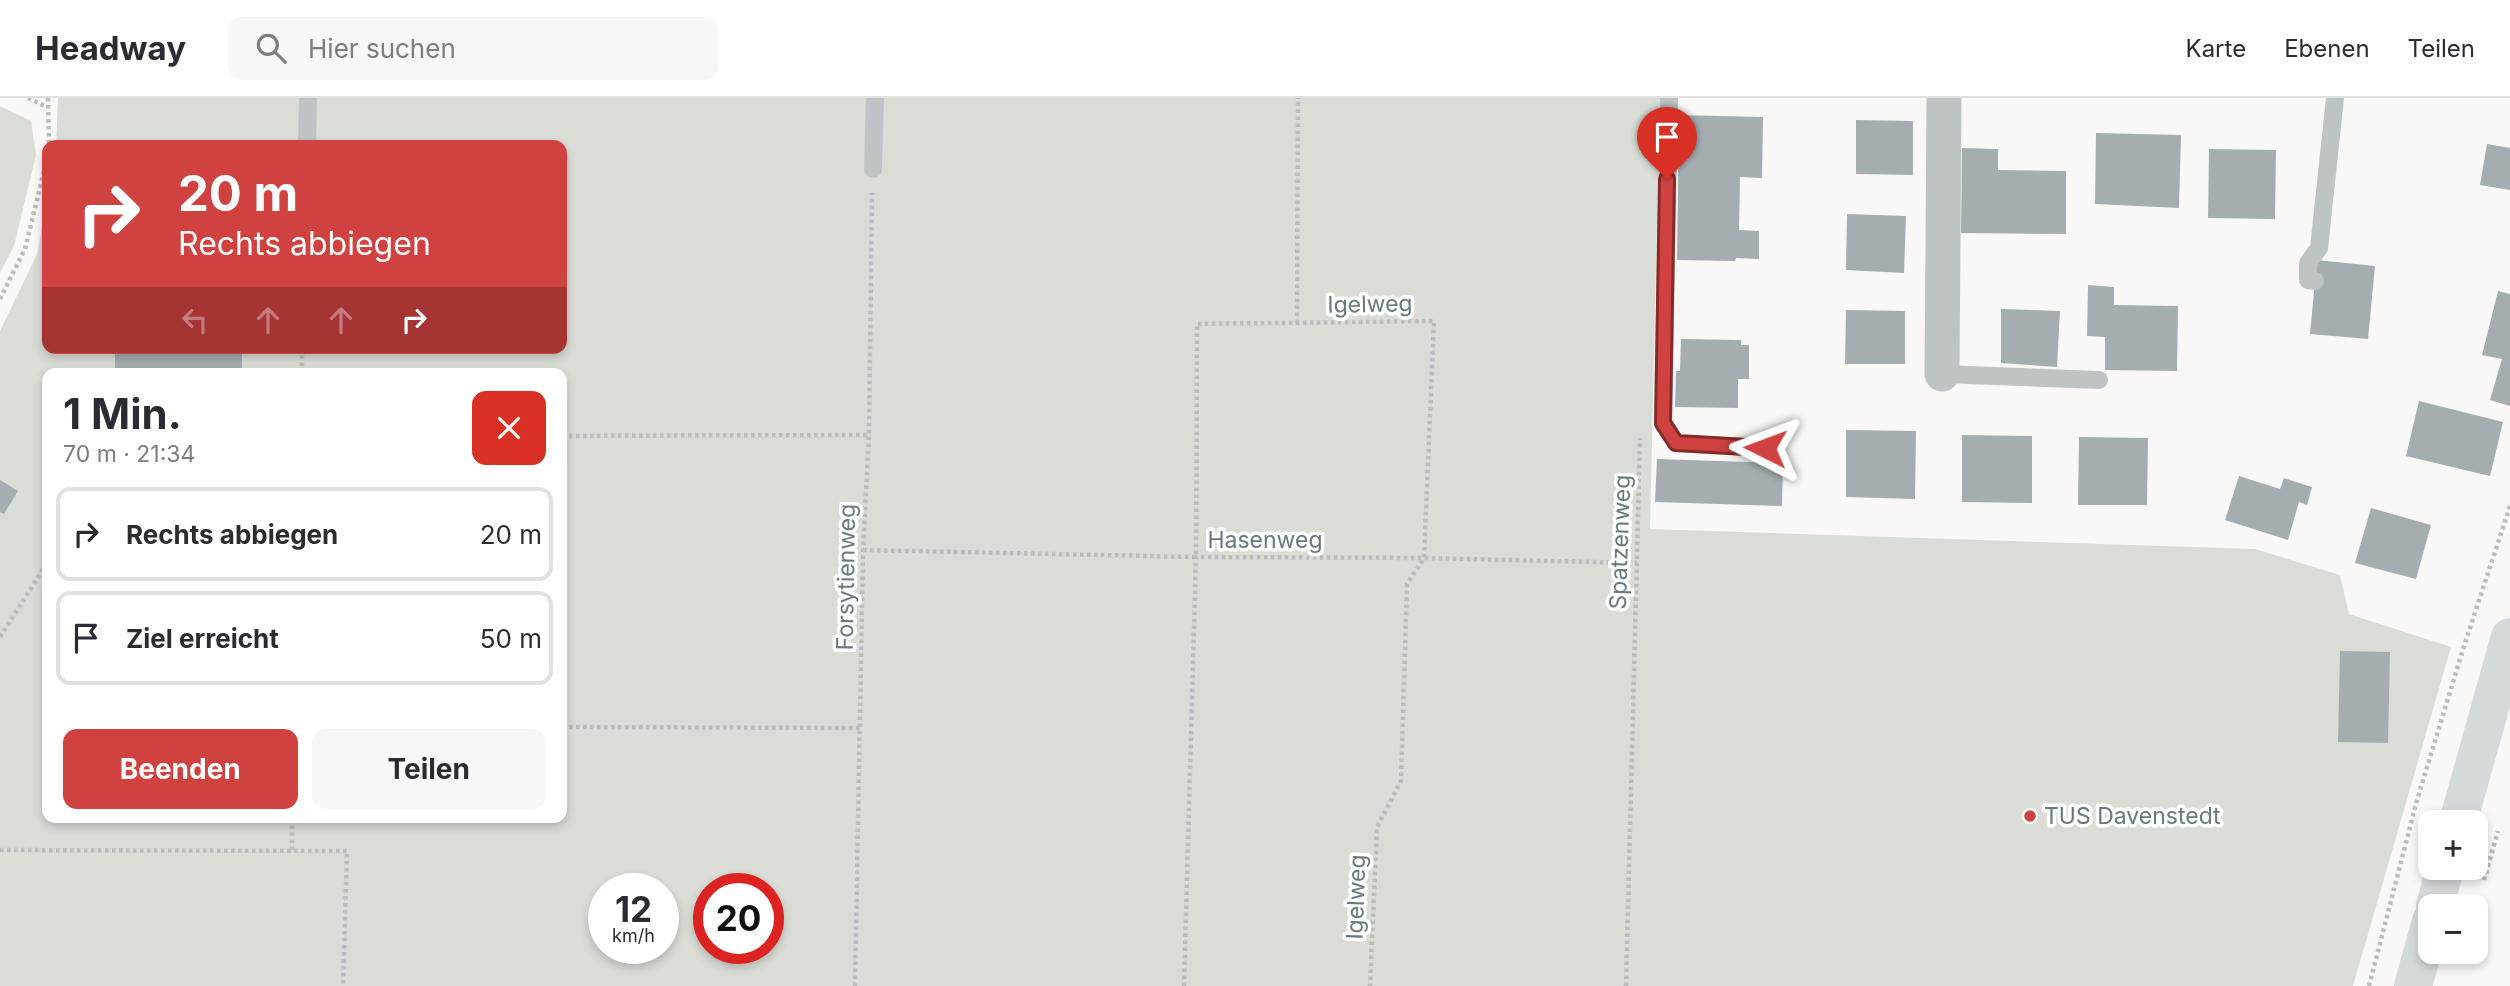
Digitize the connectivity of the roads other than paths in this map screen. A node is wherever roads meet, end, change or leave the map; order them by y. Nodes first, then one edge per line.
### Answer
1 (307, 98) edge
2 (875, 98) edge
3 (1669, 98) edge
4 (1944, 98) edge
5 (2335, 98) edge
6 (307, 140) edge
7 (873, 169) road end
8 (2315, 281) dead end
9 (1942, 374) joint
10 (2099, 380) dead end
11 (1765, 448) dead end
12 (2510, 637) edge
13 (2461, 810) edge
14 (2419, 964) edge
15 (2413, 986) edge

1 - 6 lane
2 - 7 lane
3 - 11 lane
4 - 9 street
5 - 8 lane
9 - 10 lane
12 - 13 street
14 - 15 street

